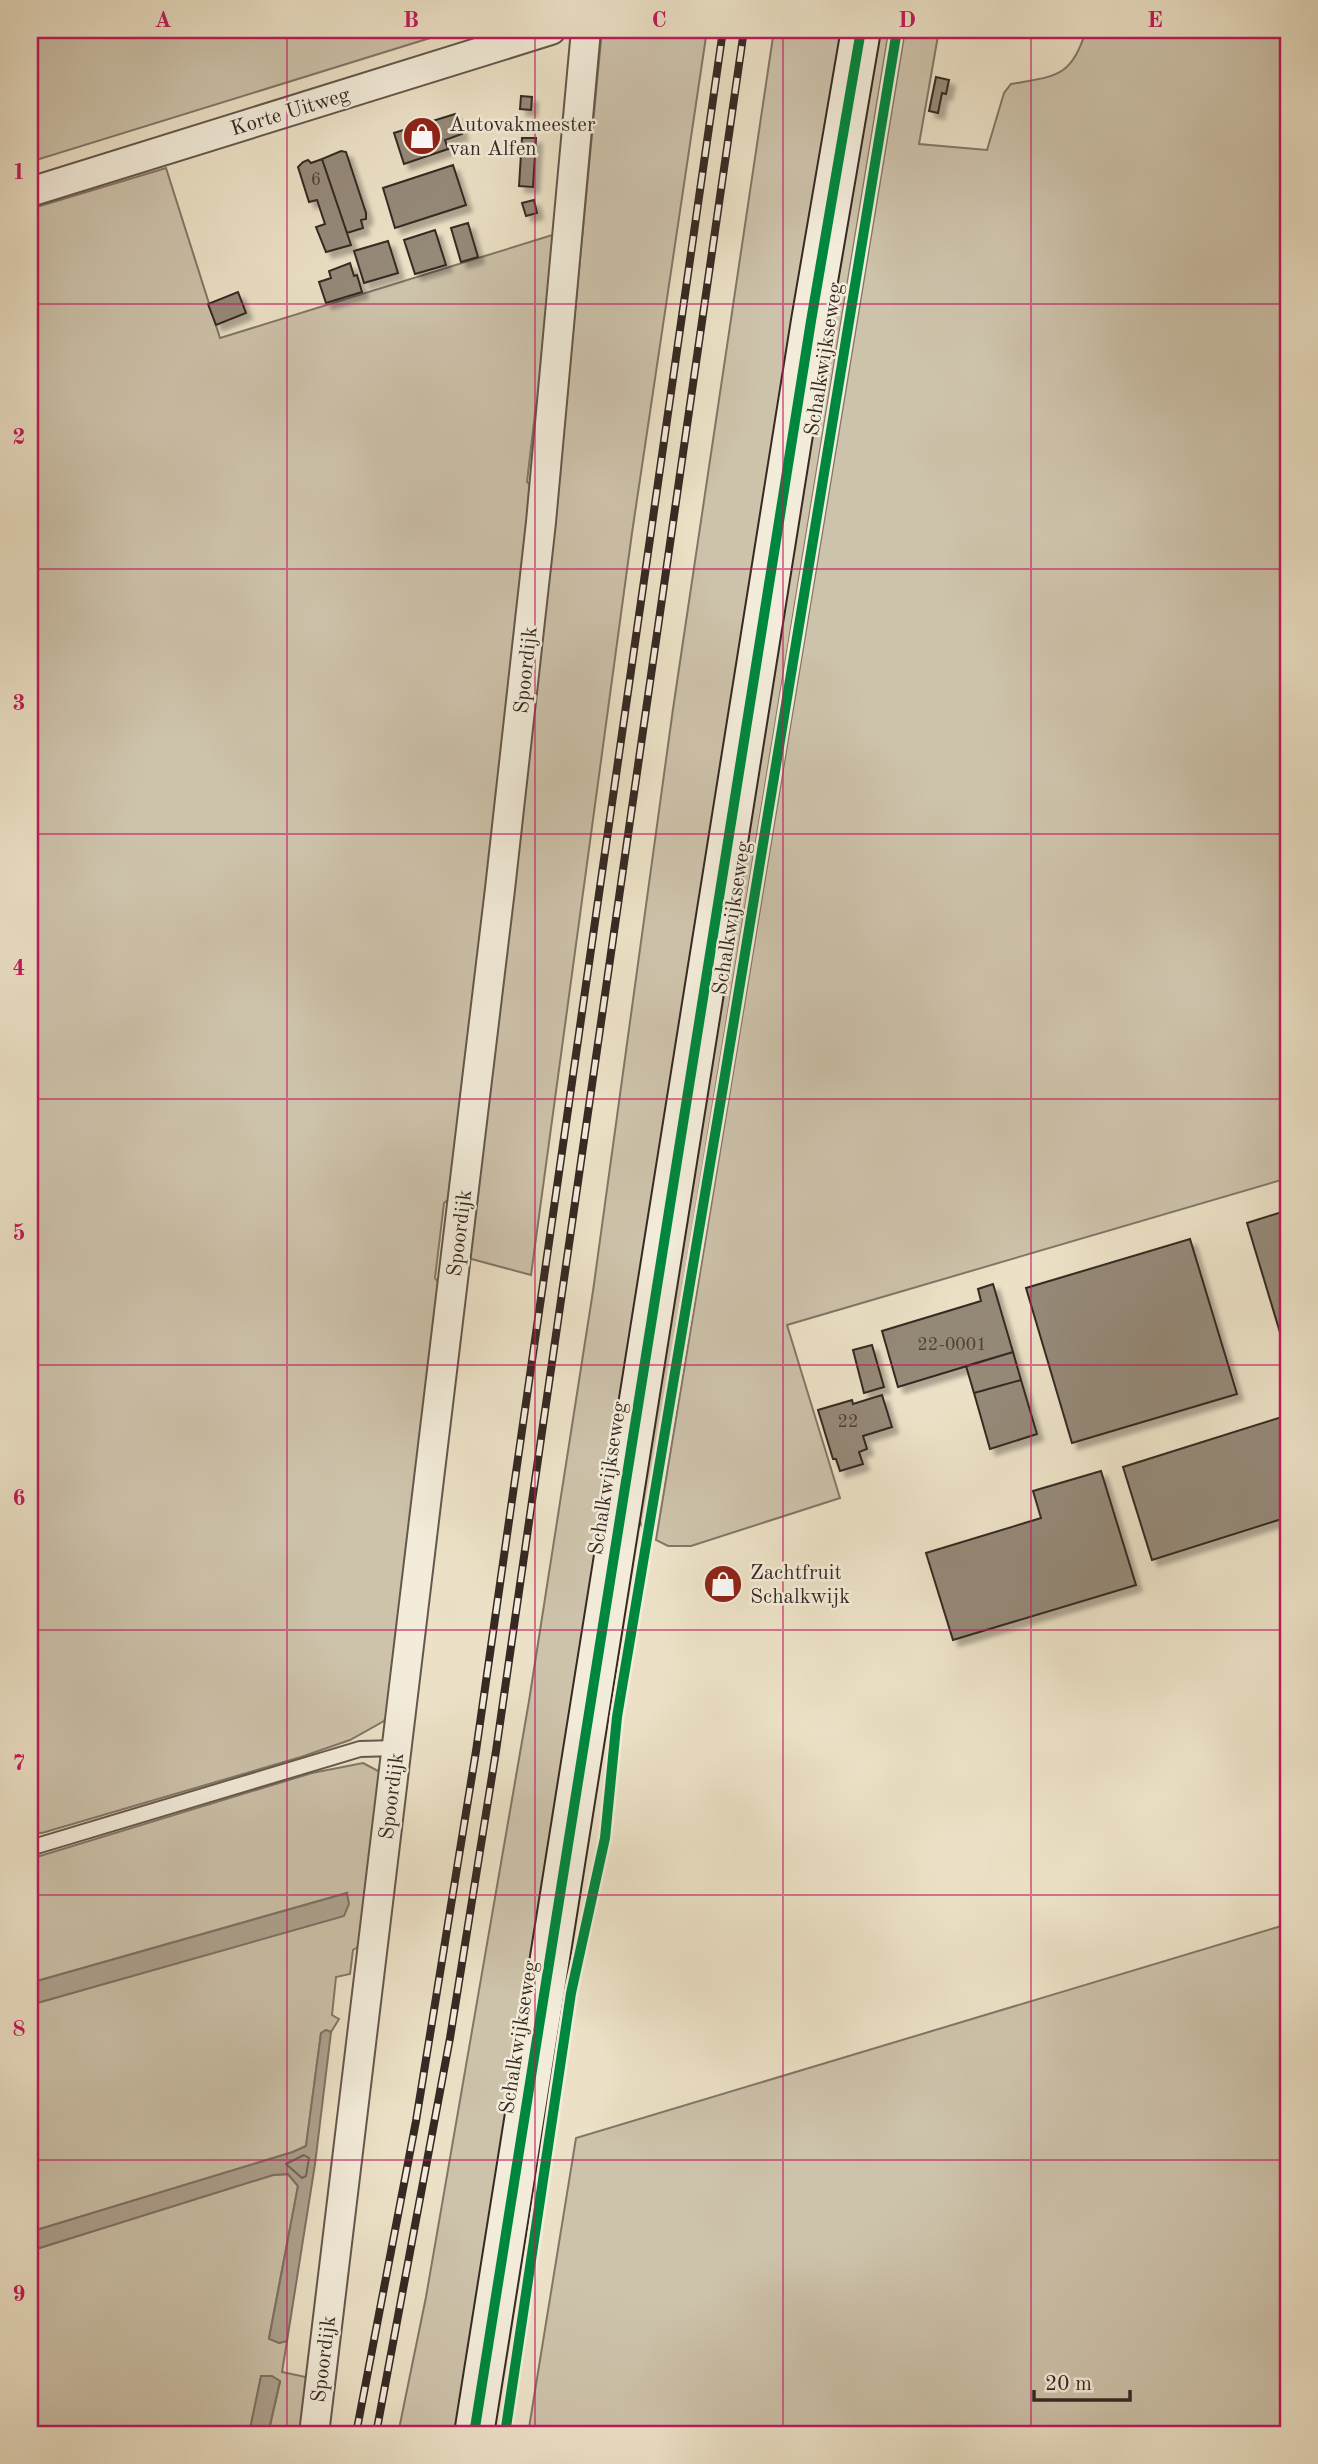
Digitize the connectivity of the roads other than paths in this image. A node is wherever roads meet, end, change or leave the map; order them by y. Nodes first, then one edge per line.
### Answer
1 (551, 30) edge
2 (586, 30) edge
3 (861, 30) edge
4 (30, 192) edge
5 (396, 1748) junction
6 (30, 1848) edge
7 (314, 2434) edge
8 (474, 2434) edge

1 - 4 street, Korte Uitweg
2 - 5 street, Spoordijk
3 - 8 street, Schalkwijkseweg
5 - 6 lane
5 - 7 street, Spoordijk

